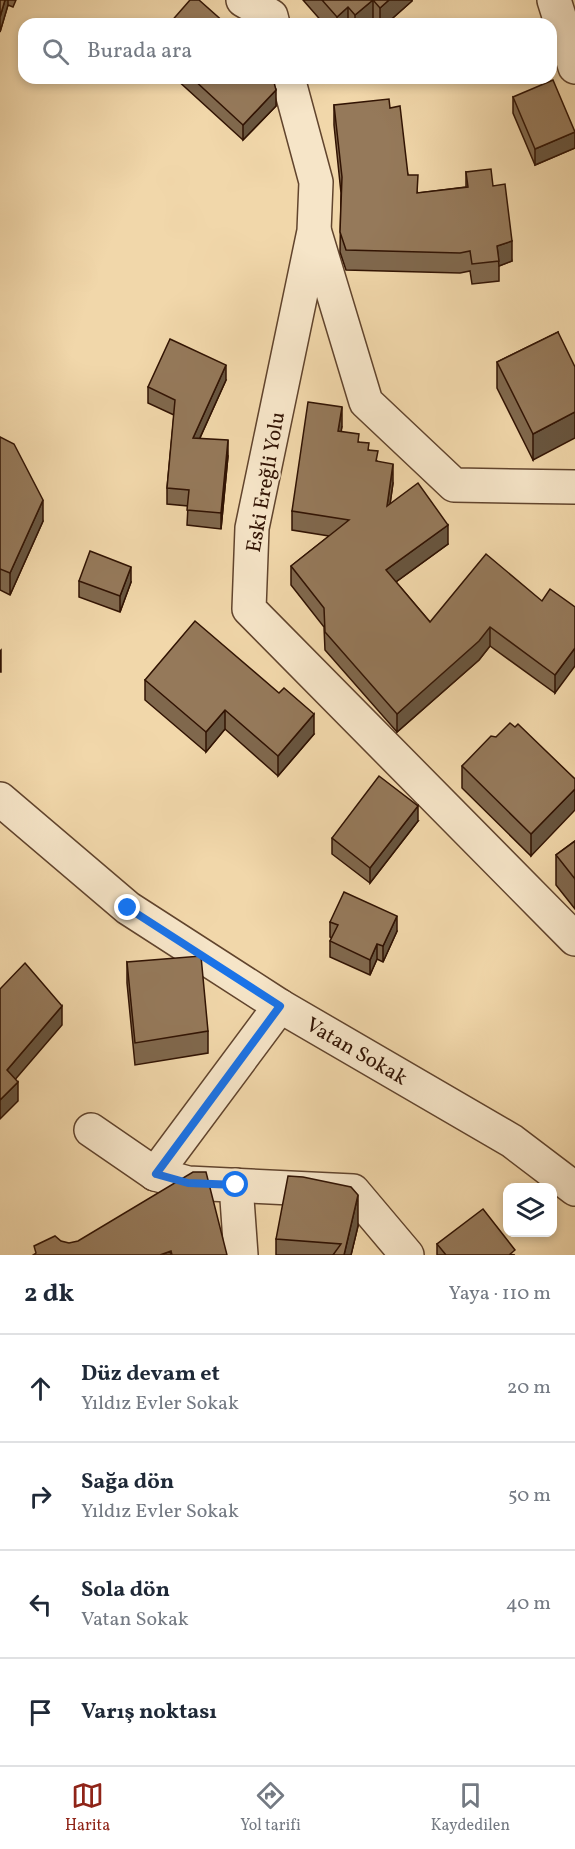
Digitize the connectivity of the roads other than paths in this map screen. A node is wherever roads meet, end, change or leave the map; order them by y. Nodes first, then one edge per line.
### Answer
1 (243, 0) edge
2 (554, 0) edge
3 (272, 18) edge
4 (575, 67) edge
5 (290, 84) edge
6 (314, 231) junction
7 (575, 487) edge
8 (0, 799) edge
9 (575, 939) edge
10 (280, 1006) junction
11 (91, 1130) dead end
12 (236, 1185) junction
13 (157, 1187) junction
14 (575, 1189) edge
15 (241, 1255) edge
16 (407, 1255) edge

1 - 3 street
2 - 4 street
5 - 6 street, Eski Ereğli Yolu
6 - 7 street
6 - 9 street, Eski Ereğli Yolu
8 - 10 street, Vatan Sokak
10 - 13 street
10 - 14 street, Vatan Sokak
11 - 13 street
12 - 13 street
12 - 15 street
12 - 16 street

